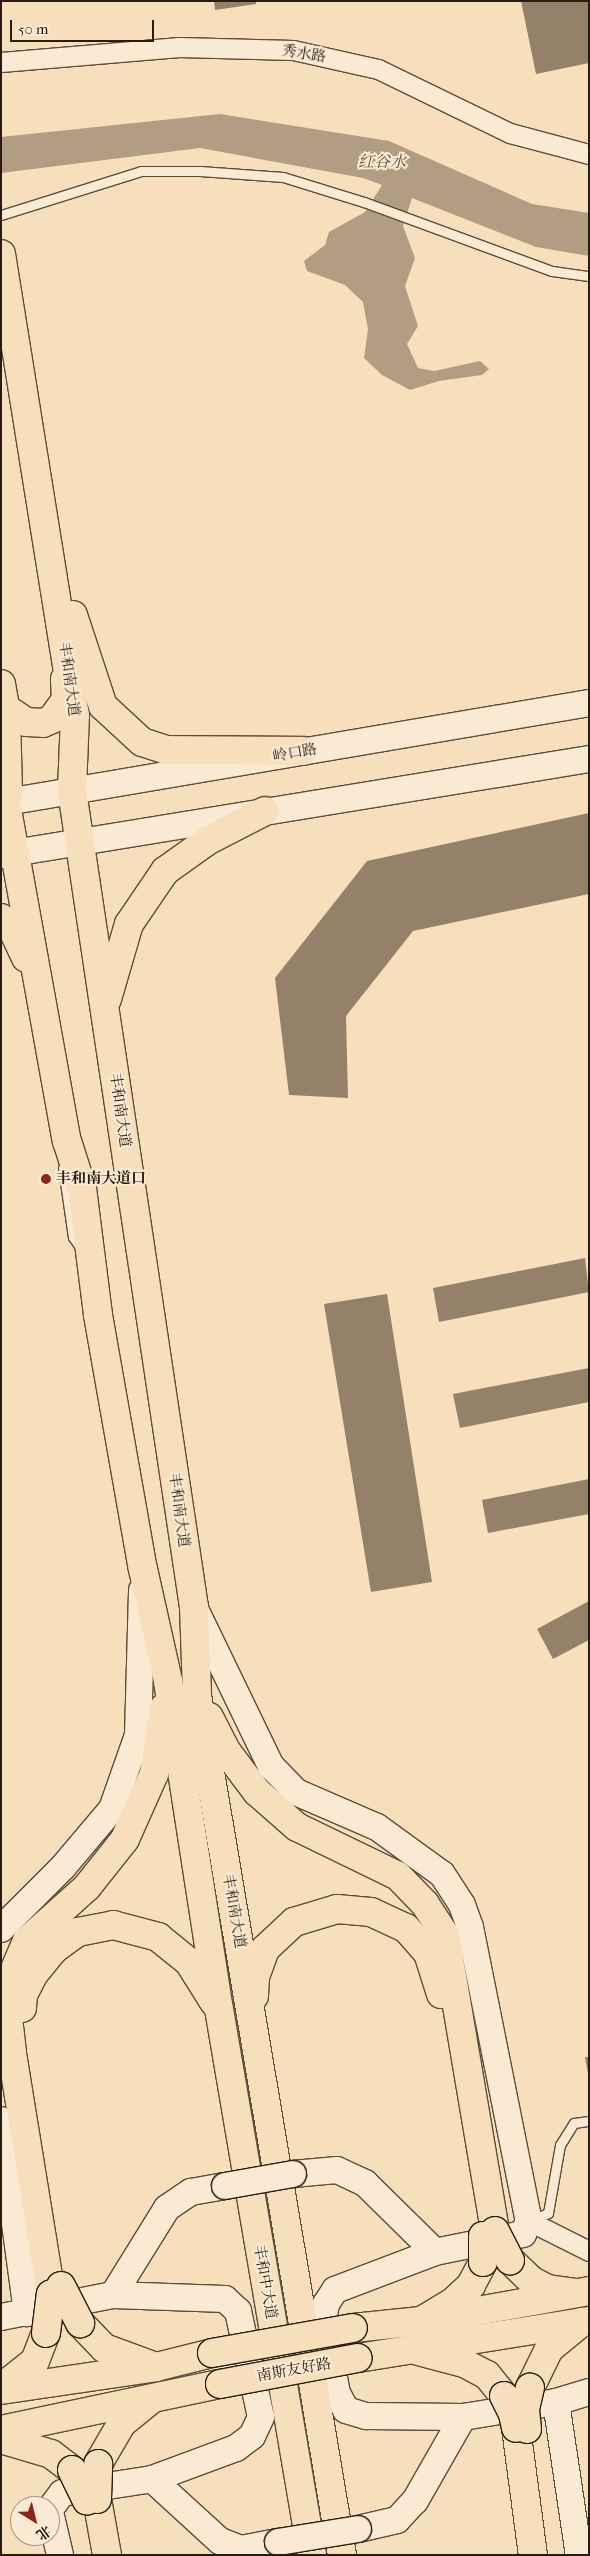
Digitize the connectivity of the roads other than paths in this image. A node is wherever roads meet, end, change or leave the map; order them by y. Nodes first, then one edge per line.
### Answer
1 (1, 62) edge
2 (589, 154) edge
3 (1, 215) edge
4 (1, 254) edge
5 (589, 276) edge
6 (47, 539) junction
7 (63, 638) junction
8 (1, 684) edge
9 (589, 703) edge
10 (4, 708) edge
11 (303, 752) junction
12 (589, 758) edge
13 (72, 791) junction
14 (3, 794) edge
15 (265, 811) junction
16 (80, 841) junction
17 (9, 854) edge
18 (1, 918) edge
19 (40, 989) junction
20 (104, 1007) junction
21 (143, 1569) junction
22 (194, 1607) junction
23 (168, 1681) junction
24 (197, 1695) junction
25 (1, 1929) edge
26 (219, 2010) junction
27 (254, 2025) junction
28 (1, 2120) edge
29 (589, 2120) edge
30 (529, 2221) junction
31 (487, 2243) junction
32 (589, 2250) edge
33 (435, 2252) junction
34 (56, 2290) junction
35 (583, 2292) edge
36 (112, 2295) junction
37 (27, 2313) junction
38 (1, 2317) edge
39 (421, 2321) junction
40 (585, 2322) edge
41 (418, 2351) junction
42 (156, 2367) junction
43 (1, 2389) edge
44 (589, 2392) edge
45 (150, 2400) junction
46 (556, 2402) junction
47 (463, 2417) junction
48 (521, 2429) junction
49 (1, 2430) edge
50 (1, 2439) edge
51 (85, 2467) junction
52 (152, 2479) junction
53 (60, 2496) edge
54 (92, 2500) junction
55 (97, 2555) edge
56 (108, 2555) edge
57 (312, 2555) edge
58 (342, 2555) edge
59 (533, 2555) edge
60 (547, 2555) edge
61 (579, 2555) edge

1 - 2 street, 秀水路
3 - 5 lane
4 - 6 main road, 丰和南大道
6 - 7 main road, 丰和南大道
6 - 11 main road
7 - 10 main road
7 - 13 main road, 丰和南大道
8 - 10 main road, 丰和南大道
9 - 11 street, 岭口路
10 - 14 main road, 丰和南大道
11 - 13 street, 岭口路
12 - 15 street
13 - 14 street, 岭口路
13 - 16 main road, 丰和南大道
14 - 17 main road, 丰和南大道
15 - 16 street
15 - 20 main road
16 - 17 street
16 - 20 main road, 丰和南大道
17 - 19 main road, 丰和南大道
18 - 19 main road
19 - 21 main road, 丰和南大道
20 - 22 main road, 丰和南大道
21 - 23 main road, 丰和南大道
21 - 25 street
22 - 24 main road, 丰和南大道
22 - 30 street
23 - 26 main road, 丰和南大道
23 - 34 main road
24 - 27 main road, 丰和南大道
24 - 31 main road
26 - 34 main road
26 - 57 main road, 丰和中大道
27 - 31 main road
27 - 58 main road, 丰和中大道
28 - 37 street
29 - 30 lane
30 - 32 street
30 - 33 street
31 - 35 main road, bridge
31 - 39 main road
33 - 36 street, bridge
33 - 47 street
34 - 42 main road, bridge
34 - 43 main road, bridge
35 - 39 main road, 南斯友好路
36 - 37 street
36 - 52 street
37 - 38 street
39 - 42 main road, 南斯友好路, bridge
40 - 41 main road, 南斯友好路
40 - 48 main road, bridge
41 - 45 main road, 南斯友好路, bridge
41 - 48 main road, bridge
42 - 43 main road, 南斯友好路
44 - 46 street
45 - 49 main road, 南斯友好路
45 - 51 main road
46 - 47 street
46 - 61 street
47 - 52 street, bridge
48 - 59 main road
48 - 60 main road
50 - 51 main road
51 - 54 main road, bridge
52 - 53 street
54 - 55 main road
54 - 56 main road

